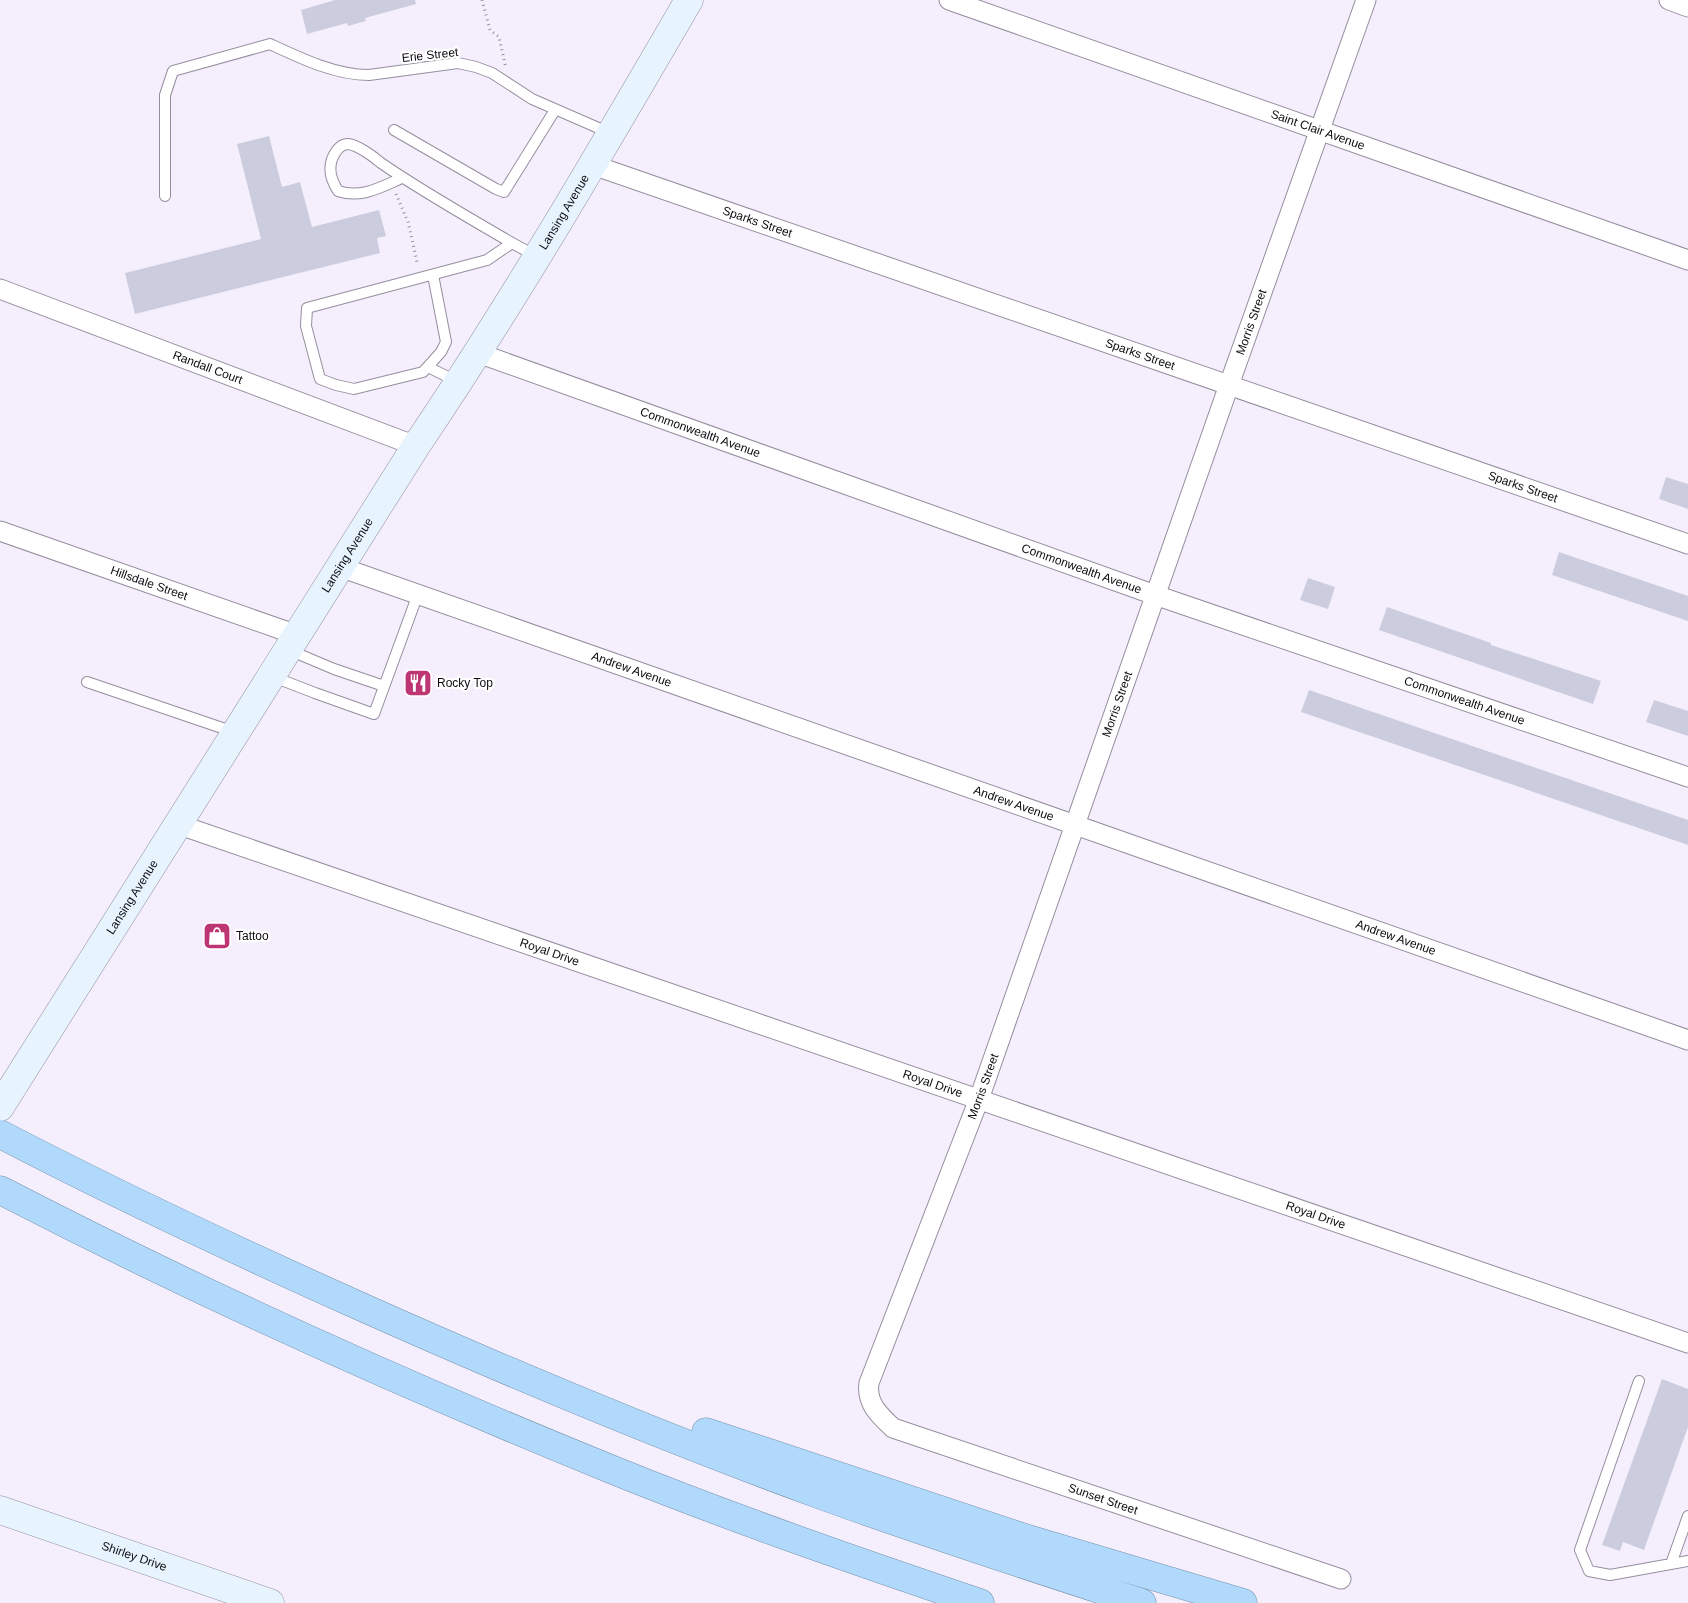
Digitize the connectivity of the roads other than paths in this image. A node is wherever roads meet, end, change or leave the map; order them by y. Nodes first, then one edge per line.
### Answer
1 (689, 0) edge
2 (949, 0) edge
3 (1366, 0) edge
4 (1669, 0) edge
5 (1688, 7) edge
6 (556, 110) junction
7 (394, 130) dead end
8 (1319, 130) junction
9 (611, 134) junction
10 (593, 165) junction
11 (402, 178) junction
12 (166, 196) dead end
13 (512, 244) junction
14 (537, 256) junction
15 (1688, 260) edge
16 (433, 275) junction
17 (0, 289) edge
18 (478, 353) junction
19 (428, 367) junction
20 (459, 382) junction
21 (1229, 385) junction
22 (416, 446) junction
23 (0, 530) edge
24 (1688, 544) edge
25 (340, 567) junction
26 (418, 594) junction
27 (1155, 595) junction
28 (292, 642) junction
29 (271, 676) junction
30 (87, 682) dead end
31 (384, 686) junction
32 (235, 732) junction
33 (1688, 778) edge
34 (177, 824) junction
35 (1075, 824) junction
36 (1688, 1040) edge
37 (979, 1099) junction
38 (0, 1106) edge
39 (0, 1134) edge
40 (0, 1190) edge
41 (1688, 1343) edge
42 (465, 1353) junction
43 (1639, 1381) dead end
44 (872, 1406) joint
45 (0, 1510) edge
46 (1688, 1516) edge
47 (1688, 1561) edge
48 (1671, 1564) junction
49 (1341, 1579) dead end
50 (270, 1603) edge
51 (980, 1603) edge
52 (1142, 1603) edge
53 (1243, 1603) edge

1 - 9 main road, Lansing Avenue
2 - 8 street, Saint Clair Avenue
3 - 8 street, Morris Street
4 - 5 street
6 - 7 lane
6 - 9 lane, Erie Street
6 - 12 lane, Erie Street
8 - 15 street, Saint Clair Avenue
8 - 21 street, Morris Street
9 - 10 main road, Lansing Avenue
10 - 14 main road, Lansing Avenue
10 - 21 street, Sparks Street
11 - 11 lane
11 - 13 lane
13 - 14 lane
13 - 16 lane
14 - 18 main road, Lansing Avenue
16 - 19 lane
16 - 19 lane
17 - 22 street, Randall Court
18 - 20 main road, Lansing Avenue
18 - 27 street, Commonwealth Avenue
19 - 20 lane
20 - 22 main road, Lansing Avenue
21 - 24 street, Sparks Street
21 - 27 street, Morris Street
22 - 25 main road, Lansing Avenue
23 - 28 street, Hillsdale Street
25 - 26 street, Andrew Avenue
25 - 28 main road, Lansing Avenue
26 - 31 lane
26 - 35 street, Andrew Avenue
27 - 33 street, Commonwealth Avenue
27 - 35 street, Morris Street
28 - 29 main road, Lansing Avenue
28 - 31 lane
29 - 31 lane
29 - 32 main road, Lansing Avenue
30 - 32 lane
32 - 34 main road, Lansing Avenue
34 - 37 street, Royal Drive
34 - 38 main road, Lansing Avenue
35 - 36 street, Andrew Avenue
35 - 37 street, Morris Street
37 - 41 street, Royal Drive
37 - 44 street, Morris Street
39 - 42 highway
40 - 51 highway
42 - 52 highway
42 - 53 highway
43 - 48 lane
44 - 49 street, Sunset Street
45 - 50 main road, Shirley Drive
46 - 48 lane
47 - 48 lane

